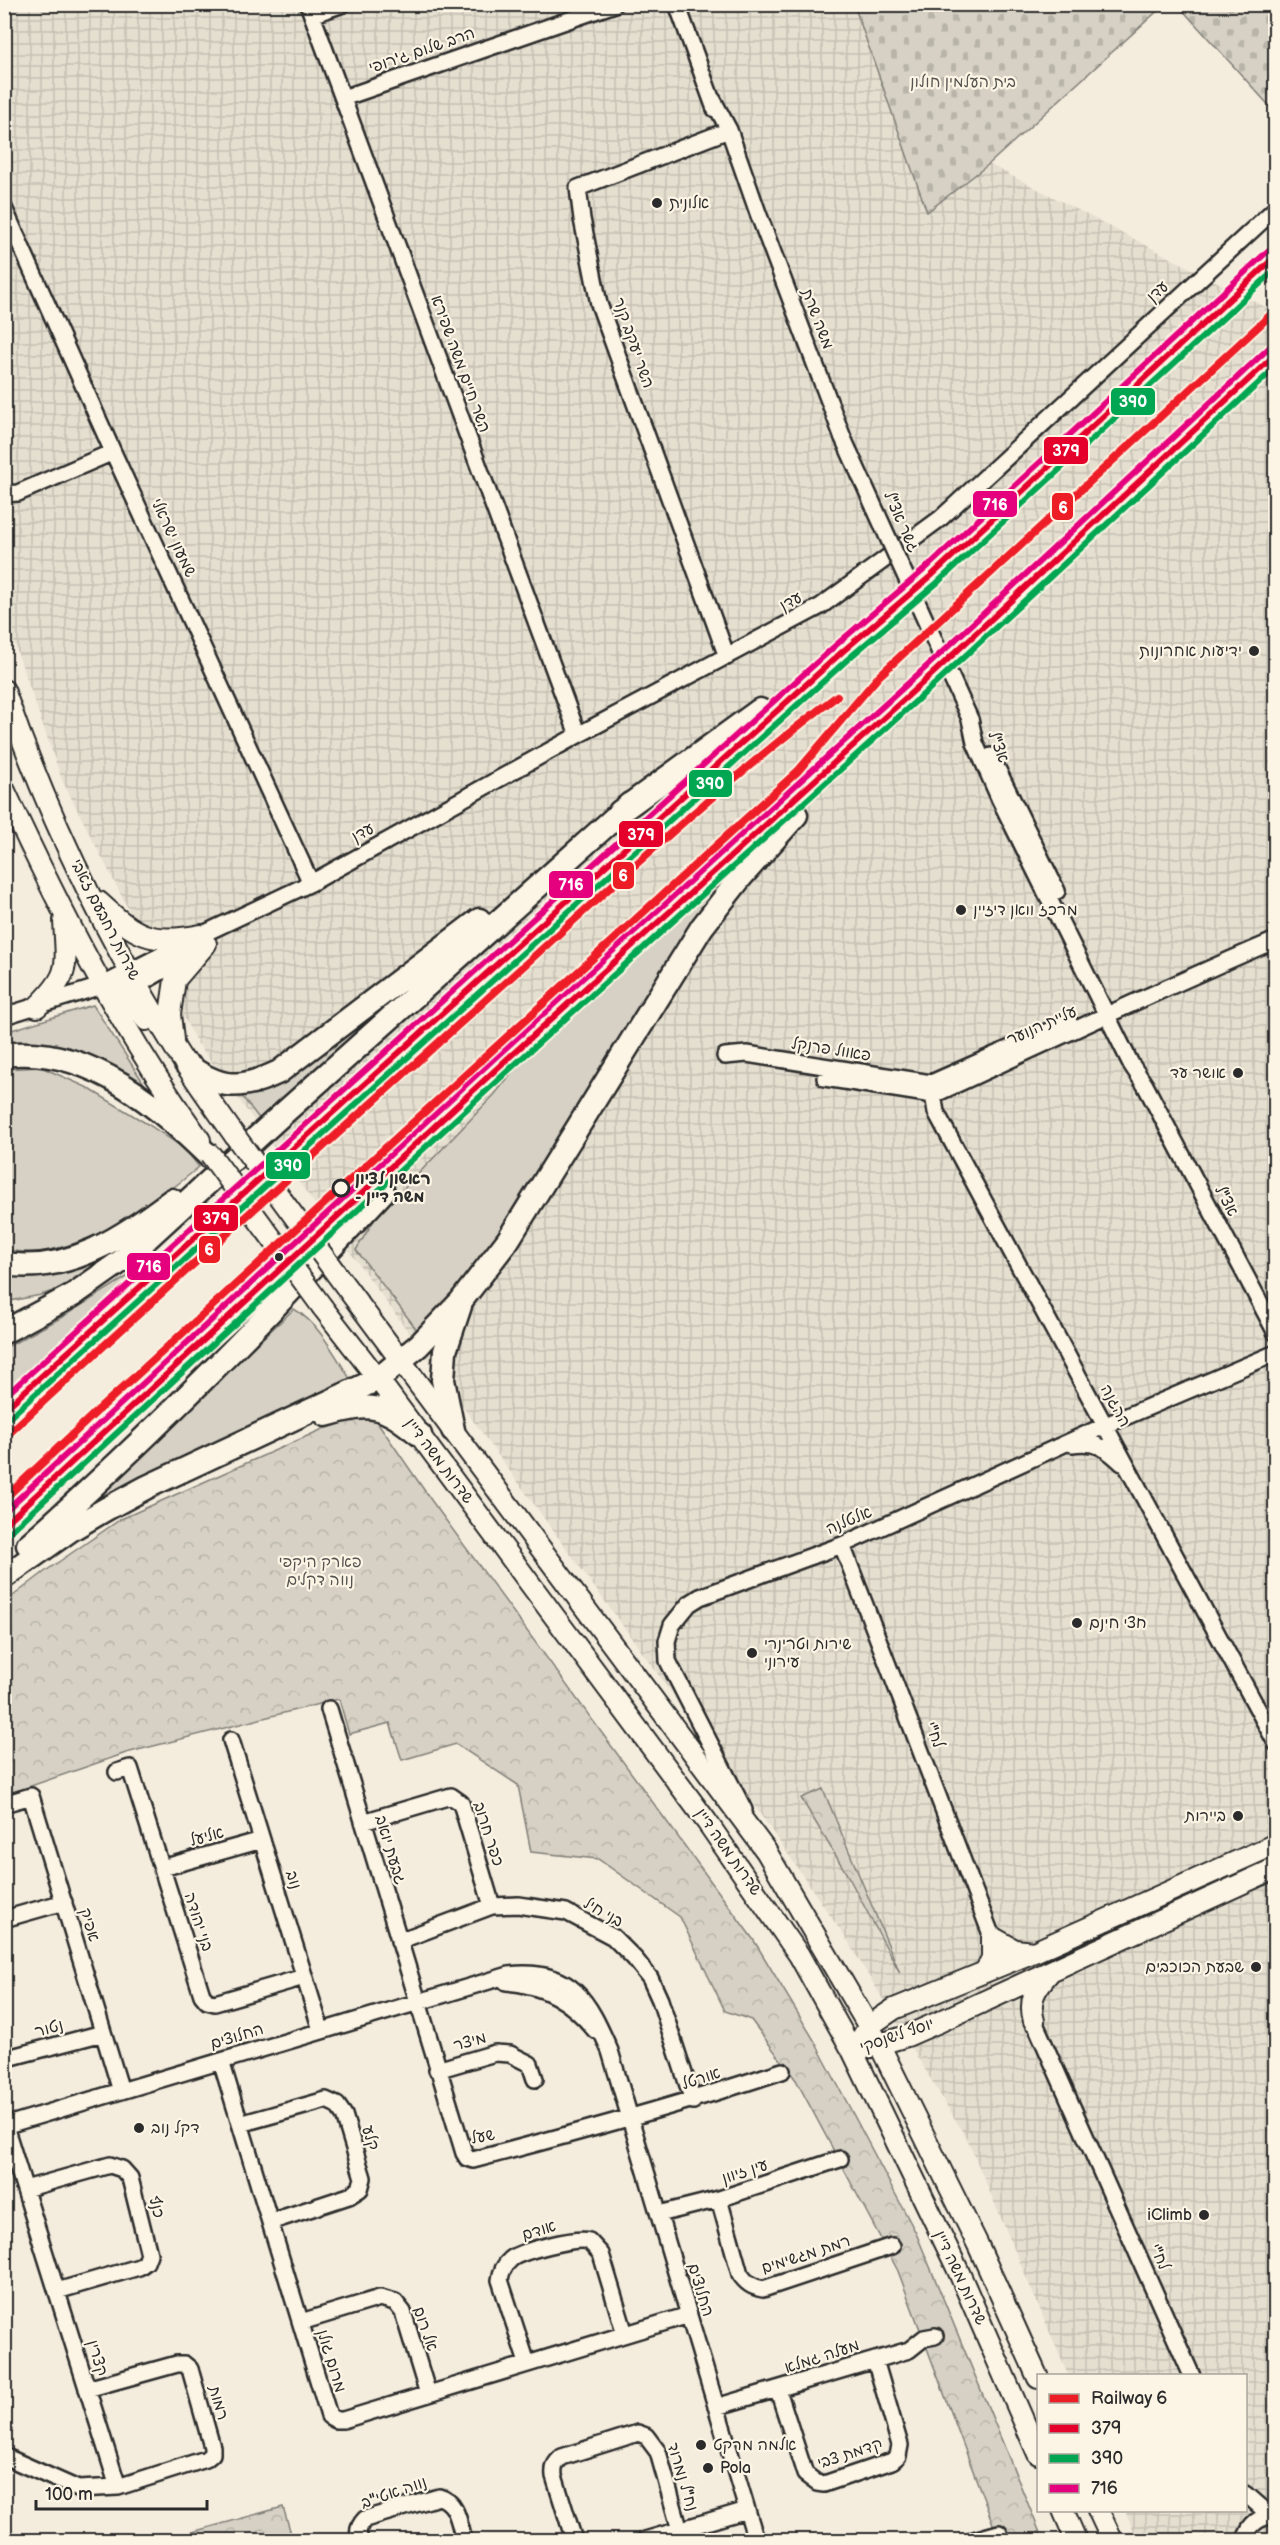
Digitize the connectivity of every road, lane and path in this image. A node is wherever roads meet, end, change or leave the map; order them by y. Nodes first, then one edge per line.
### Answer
1 (343, 4) edge
2 (615, 4) edge
3 (677, 4) edge
4 (310, 10) edge
5 (343, 98) junction
6 (725, 131) junction
7 (4, 208) edge
8 (1275, 208) edge
9 (1275, 256) edge
10 (1275, 354) edge
11 (843, 438) joint
12 (113, 452) junction
13 (4, 494) edge
14 (842, 652) junction
15 (727, 657) junction
16 (931, 675) junction
17 (4, 690) edge
18 (970, 719) joint
19 (578, 735) junction
20 (4, 789) edge
21 (630, 804) junction
22 (311, 883) junction
23 (86, 890) junction
24 (63, 914) junction
25 (203, 940) junction
26 (1275, 940) edge
27 (133, 977) junction
28 (101, 986) junction
29 (37, 1007) junction
30 (1109, 1010) junction
31 (4, 1016) edge
32 (4, 1055) edge
33 (180, 1055) junction
34 (725, 1056) dead end
35 (505, 1061) junction
36 (932, 1089) junction
37 (276, 1120) junction
38 (235, 1136) junction
39 (212, 1158) junction
40 (4, 1264) edge
41 (461, 1301) junction
42 (57, 1304) junction
43 (323, 1308) joint
44 (4, 1317) edge
45 (4, 1332) edge
46 (1275, 1333) edge
47 (1275, 1353) edge
48 (402, 1359) junction
49 (378, 1379) junction
50 (4, 1410) edge
51 (1106, 1425) junction
52 (453, 1430) junction
53 (264, 1432) junction
54 (420, 1435) junction
55 (1063, 1445) junction
56 (1131, 1472) junction
57 (4, 1525) edge
58 (842, 1545) junction
59 (4, 1566) edge
60 (4, 1578) edge
61 (329, 1709) dead end
62 (231, 1740) dead end
63 (1275, 1743) edge
64 (117, 1772) dead end
65 (4, 1804) edge
66 (363, 1822) junction
67 (262, 1840) junction
68 (1275, 1844) edge
69 (766, 1851) junction
70 (162, 1868) junction
71 (1275, 1868) edge
72 (64, 1902) junction
73 (492, 1906) junction
74 (4, 1919) edge
75 (992, 1937) junction
76 (399, 1941) junction
77 (1034, 1952) junction
78 (985, 1972) junction
79 (1049, 1972) junction
80 (304, 1977) junction
81 (995, 1997) junction
82 (417, 2001) junction
83 (1034, 2021) junction
84 (869, 2026) junction
85 (321, 2030) junction
86 (103, 2033) junction
87 (879, 2044) junction
88 (853, 2052) junction
89 (4, 2059) edge
90 (221, 2061) junction
91 (437, 2070) junction
92 (782, 2071) dead end
93 (535, 2079) dead end
94 (121, 2091) junction
95 (693, 2101) junction
96 (630, 2119) junction
97 (240, 2124) junction
98 (5, 2126) edge
99 (840, 2159) dead end
100 (25, 2189) junction
101 (719, 2199) junction
102 (659, 2214) junction
103 (270, 2222) junction
104 (886, 2248) dead end
105 (57, 2291) junction
106 (689, 2315) junction
107 (301, 2322) junction
108 (625, 2334) junction
109 (932, 2336) dead end
110 (875, 2360) junction
111 (528, 2363) junction
112 (1191, 2374) edge
113 (1037, 2377) edge
114 (87, 2389) junction
115 (778, 2390) junction
116 (428, 2394) junction
117 (716, 2408) junction
118 (1037, 2452) edge
119 (4, 2456) edge
120 (118, 2487) junction
121 (1247, 2496) edge
122 (1247, 2508) edge
123 (747, 2510) junction
124 (1063, 2512) edge
125 (1098, 2512) edge
126 (1273, 2516) edge
127 (680, 2530) junction
128 (997, 2533) dead end
129 (1247, 2534) edge
130 (360, 2541) edge
131 (464, 2541) edge
132 (574, 2541) edge
133 (645, 2541) edge
134 (756, 2541) edge
135 (974, 2541) edge
136 (1076, 2541) edge
137 (1112, 2541) edge

1 - 4 street
2 - 5 street, הרב שלום ג'רופי
3 - 6 street, משה שרת
4 - 5 street, השר חיים משה שפירא
5 - 19 street, השר חיים משה שפירא
6 - 11 street, משה שרת
6 - 15 street, השר יעקב קנר
7 - 12 street, שמעון ישראלי
8 - 15 street, עדן
9 - 14 highway
10 - 16 highway
11 - 18 street, גשר אצ"ל, bridge
12 - 13 street
12 - 22 street, שמעון ישראלי
14 - 21 highway
14 - 50 highway
15 - 19 street, עדן
16 - 35 highway
16 - 41 highway
17 - 23 main road, שדרות רחבעם זאבי
18 - 30 street, אצ"ל
19 - 22 street, עדן
20 - 24 main road, שדרות רחבעם זאבי
21 - 33 highway
21 - 37 highway
22 - 25 street, עדן
23 - 25 main road
23 - 27 main road, שדרות רחבעם זאבי
24 - 28 main road, שדרות רחבעם זאבי
24 - 29 main road
25 - 27 street, עדן
25 - 33 main road
26 - 30 street, עליית הנוער
27 - 28 street, עדן
27 - 33 main road, שדרות רחבעם זאבי
28 - 29 street, עדן
28 - 38 main road
28 - 39 main road, שדרות רחבעם זאבי
29 - 31 street, עדן
30 - 36 street, עליית הנוער
30 - 46 street, אצ"ל
32 - 39 highway
33 - 38 main road, שדרות רחבעם זאבי
34 - 36 street, פאוול פרנקל
35 - 57 highway
35 - 59 highway
36 - 51 street, ההגנה
37 - 40 highway
37 - 42 highway
38 - 48 main road, שדרות משה דיין, bridge
39 - 43 main road, שדרות רחבעם זאבי, bridge
41 - 48 highway
41 - 52 highway
42 - 44 highway
42 - 45 highway
43 - 49 main road, שדרות משה דיין
47 - 51 street, אלטלנה
48 - 49 highway
48 - 52 main road, שדרות משה דיין
49 - 53 highway
49 - 54 main road, שדרות משה דיין
51 - 55 street, אלטלנה
51 - 56 street, ההגנה
52 - 69 main road, שדרות משה דיין
53 - 54 highway
53 - 60 highway
54 - 88 main road, שדרות משה דיין
55 - 56 street
55 - 58 street, אלטלנה
56 - 63 street, ההגנה
58 - 69 street, אלטלנה
58 - 75 street, לח"י
61 - 66 street, גבעת יואב
62 - 67 street, נוב
64 - 70 street, בני יהודה
65 - 72 street, אפיק
66 - 73 street, כפר חרוב
66 - 76 street, גבעת יואב
67 - 70 street, אליעל
67 - 80 street, נוב
68 - 77 main road, יוסף לישנסקי
69 - 84 main road, שדרות משה דיין
70 - 80 street, בני יהודה
71 - 79 main road, יוסף לישנסקי
72 - 74 street
72 - 86 street, אפיק
73 - 76 street, בני חיל
73 - 95 street, בני חיל
75 - 77 main road
75 - 78 main road
76 - 82 street, גבעת יואב
77 - 78 main road, יוסף לישנסקי
78 - 84 main road, יוסף לישנסקי
79 - 81 main road, יוסף לישנסקי
79 - 83 main road
80 - 85 street, נוב
81 - 83 main road
81 - 87 main road, יוסף לישנסקי
82 - 85 street, החלוצים
82 - 91 street, שעל
82 - 96 street, החלוצים
83 - 112 street, לח"י
84 - 87 main road, שדרות משה דיין
84 - 88 main road, יוסף לישנסקי
85 - 90 street, החלוצים
86 - 89 street, נטור
86 - 94 street, אפיק
87 - 88 main road, יוסף לישנסקי
87 - 113 main road, שדרות משה דיין
88 - 118 main road, שדרות משה דיין
90 - 94 street, החלוצים
90 - 97 street, מרום גולן
91 - 93 street, מיצר
91 - 96 street, שעל
92 - 95 street, אורטל
94 - 98 street, החלוצים
95 - 96 street, אורטל
96 - 102 street, החלוצים
97 - 103 street, מרום גולן
97 - 103 street, קלע
98 - 100 street, קצרין
99 - 101 street, עין זיוון
100 - 105 street, קצרין
100 - 105 street, כנף
101 - 102 street, עין זיוון
101 - 104 street, רמת מגשימים
102 - 106 street, החלוצים
103 - 107 street, מרום גולן
105 - 114 street, קצרין
106 - 108 street, מרום גולן
106 - 117 street, החלוצים
107 - 116 street, אל רום
107 - 116 street, מרום גולן
108 - 111 street, מרום גולן
108 - 111 street, אודם
109 - 110 street, מעלה גמלא
110 - 115 street, מעלה גמלא
110 - 115 street, קדמת צבי
111 - 116 street, מרום גולן
114 - 120 street, קצרין
114 - 120 street, רמות
115 - 117 street, מעלה גמלא
117 - 123 street, החלוצים
119 - 120 street
121 - 126 street
122 - 129 street
123 - 127 street
123 - 134 street, החלוצים
124 - 136 main road
125 - 137 main road
126 - 129 street
127 - 132 street, נח"ל נמרוד
127 - 133 street
128 - 135 street
130 - 131 street, נווה אטי"ב

